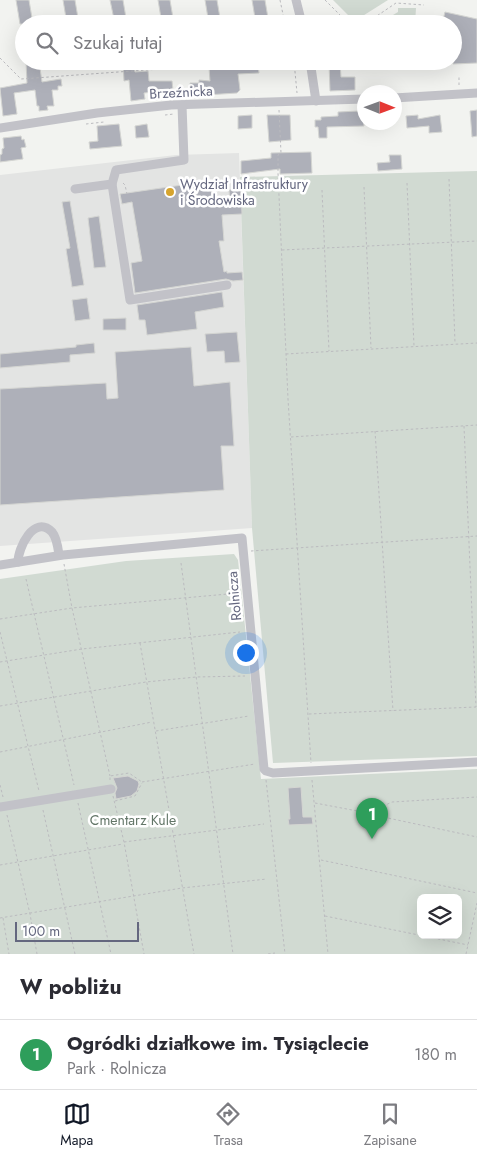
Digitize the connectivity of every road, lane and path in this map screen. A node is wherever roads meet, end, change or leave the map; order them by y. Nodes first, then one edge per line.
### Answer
1 (280, 0) edge
2 (296, 0) edge
3 (325, 0) edge
4 (424, 5) dead end
5 (283, 15) edge
6 (300, 15) edge
7 (339, 15) edge
8 (378, 15) edge
9 (0, 58) edge
10 (146, 70) edge
11 (295, 70) edge
12 (311, 70) edge
13 (459, 75) dead end
14 (459, 83) dead end
15 (477, 93) edge
16 (297, 95) dead end
17 (402, 98) edge
18 (357, 99) edge
19 (316, 101) junction
20 (278, 102) junction
21 (182, 105) junction
22 (0, 128) edge
23 (449, 179) dead end
24 (113, 181) junction
25 (407, 183) dead end
26 (364, 187) dead end
27 (75, 189) dead end
28 (322, 190) dead end
29 (127, 194) dead end
30 (477, 241) edge
31 (452, 243) junction
32 (409, 245) junction
33 (367, 246) junction
34 (324, 248) junction
35 (281, 250) junction
36 (227, 285) dead end
37 (477, 343) edge
38 (456, 344) junction
39 (414, 346) junction
40 (372, 349) junction
41 (329, 351) junction
42 (286, 354) junction
43 (477, 425) edge
44 (464, 426) junction
45 (375, 431) junction
46 (290, 437) junction
47 (477, 536) edge
48 (468, 537) junction
49 (381, 542) junction
50 (298, 547) junction
51 (243, 552) junction
52 (61, 555) junction
53 (18, 562) junction
54 (181, 563) dead end
55 (0, 565) edge
56 (26, 579) dead end
57 (240, 593) dead end
58 (185, 597) junction
59 (72, 608) junction
60 (34, 613) junction
61 (0, 619) edge
62 (240, 632) dead end
63 (190, 638) junction
64 (140, 643) junction
65 (82, 649) junction
66 (44, 655) junction
67 (0, 662) edge
68 (245, 676) dead end
69 (196, 677) junction
70 (146, 682) junction
71 (91, 690) junction
72 (53, 697) junction
73 (0, 706) edge
74 (477, 707) edge
75 (393, 711) junction
76 (308, 714) junction
77 (249, 716) dead end
78 (153, 722) junction
79 (201, 724) junction
80 (155, 731) junction
81 (100, 733) junction
82 (63, 739) junction
83 (0, 752) edge
84 (477, 762) edge
85 (264, 766) junction
86 (209, 771) junction
87 (312, 771) junction
88 (110, 776) junction
89 (164, 778) junction
90 (142, 782) junction
91 (0, 785) edge
92 (111, 788) junction
93 (76, 794) junction
94 (477, 797) edge
95 (114, 801) junction
96 (315, 803) junction
97 (2, 807) edge
98 (368, 813) junction
99 (264, 824) dead end
100 (216, 830) junction
101 (173, 836) junction
102 (477, 837) edge
103 (124, 843) junction
104 (89, 849) junction
105 (320, 859) junction
106 (18, 861) junction
107 (0, 865) edge
108 (267, 879) dead end
109 (223, 884) junction
110 (182, 888) junction
111 (477, 893) edge
112 (134, 897) junction
113 (100, 902) junction
114 (477, 904) edge
115 (30, 914) junction
116 (325, 915) junction
117 (1, 918) edge
118 (468, 946) junction
119 (275, 953) edge
120 (9, 954) edge
121 (37, 954) edge
122 (112, 954) edge
123 (144, 954) edge
124 (194, 954) edge
125 (233, 954) edge
126 (268, 954) edge
127 (284, 954) edge
128 (328, 954) edge
129 (466, 954) edge

1 - 5 path
2 - 6 street
3 - 7 path
4 - 8 path
9 - 10 path
11 - 16 path
12 - 19 street
13 - 14 path
15 - 17 street
18 - 19 street, Brzeźnicka
19 - 20 street, Brzeźnicka
20 - 21 street, Brzeźnicka
20 - 35 path
21 - 22 street, Brzeźnicka
21 - 24 street
23 - 31 path
24 - 27 street
24 - 29 path
24 - 36 street
25 - 32 path
26 - 33 path
28 - 34 path
30 - 31 path
31 - 32 path
31 - 38 path
32 - 33 path
32 - 39 path
33 - 34 path
33 - 40 path
34 - 35 path
34 - 41 path
35 - 42 path
37 - 38 path
38 - 39 path
39 - 40 path
40 - 41 path
41 - 42 path
42 - 46 path
43 - 44 path
44 - 45 path
44 - 48 path
45 - 46 path
45 - 49 path
46 - 50 path
47 - 48 path
48 - 49 path
48 - 74 path
49 - 50 path
49 - 75 path
50 - 51 path
50 - 76 path
51 - 52 street, Rolnicza
51 - 85 street, Rolnicza
52 - 53 street, Rolnicza
52 - 53 street
52 - 59 path
53 - 55 street, Rolnicza
54 - 58 path
56 - 60 path
57 - 58 path
58 - 59 path
58 - 63 path
59 - 60 path
59 - 65 path
60 - 61 path
60 - 66 path
62 - 63 path
63 - 64 path
63 - 69 path
64 - 65 path
64 - 70 path
65 - 66 path
65 - 71 path
66 - 67 path
66 - 72 path
68 - 69 path
69 - 70 path
69 - 79 path
70 - 71 path
70 - 78 path
71 - 72 path
71 - 81 path
72 - 73 path
72 - 82 path
74 - 75 path
75 - 76 path
76 - 87 path
77 - 79 path
78 - 80 path
78 - 81 path
79 - 80 path
79 - 86 path
80 - 89 path
81 - 82 path
81 - 88 path
82 - 83 path
82 - 93 path
84 - 87 street
85 - 86 path
85 - 87 street
85 - 127 path
86 - 89 path
86 - 100 path
87 - 96 path
88 - 90 path
88 - 92 path
89 - 90 path
89 - 101 path
90 - 95 path
91 - 97 path
92 - 93 street
92 - 95 path
93 - 97 street
93 - 104 path
94 - 98 path
95 - 103 path
96 - 98 path
96 - 105 path
97 - 106 path
98 - 102 path
99 - 100 path
100 - 101 path
100 - 109 path
101 - 103 path
101 - 110 path
103 - 104 path
103 - 112 path
104 - 106 path
104 - 113 path
105 - 111 path
105 - 116 path
106 - 107 path
106 - 115 path
108 - 109 path
109 - 110 path
109 - 125 path
110 - 112 path
110 - 124 path
112 - 113 path
112 - 123 path
113 - 115 path
113 - 122 path
114 - 118 path
115 - 117 path
115 - 121 path
116 - 118 path
116 - 128 path
117 - 120 path
118 - 129 path
119 - 126 path

